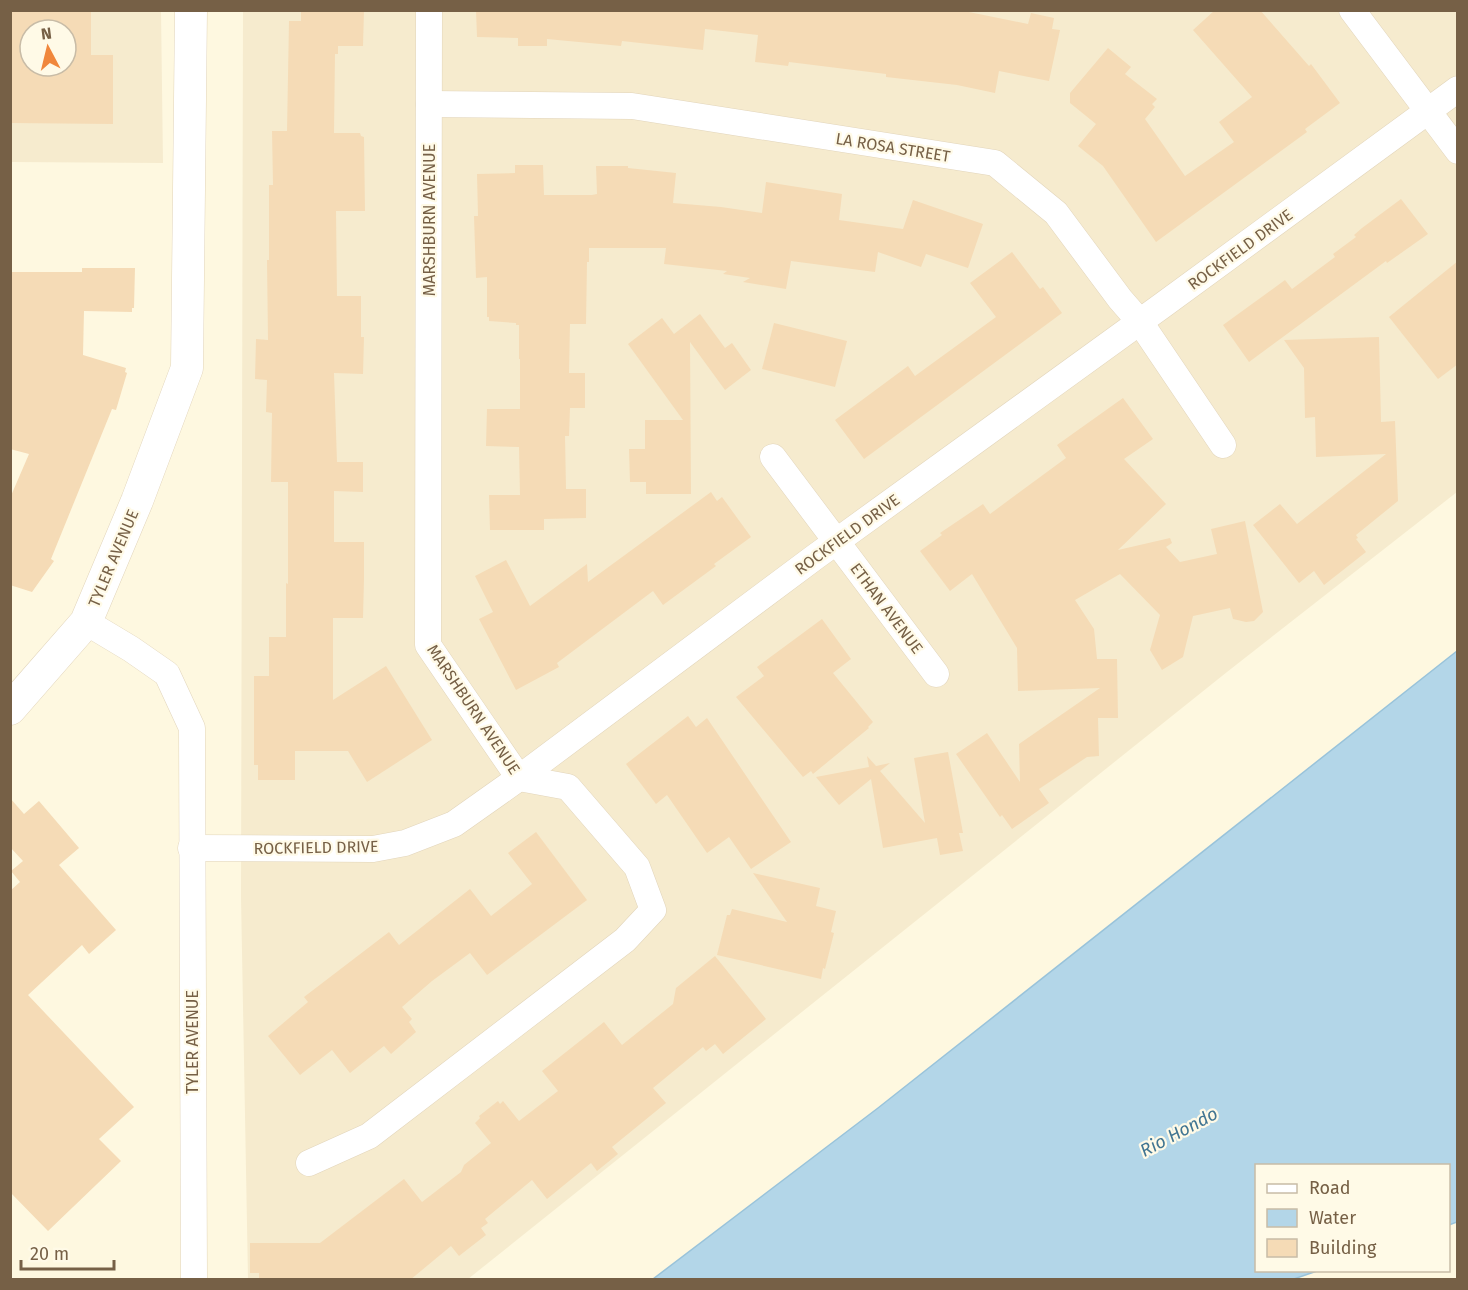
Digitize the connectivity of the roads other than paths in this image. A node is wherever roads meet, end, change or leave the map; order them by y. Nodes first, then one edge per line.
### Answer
1 (191, 10) edge
2 (429, 10) edge
3 (1352, 10) edge
4 (1458, 89) edge
5 (429, 104) junction
6 (1428, 110) junction
7 (1458, 151) edge
8 (1140, 322) junction
9 (1222, 445) dead end
10 (773, 457) dead end
11 (837, 541) junction
12 (86, 622) junction
13 (936, 674) dead end
14 (10, 709) edge
15 (519, 778) junction
16 (191, 848) junction
17 (309, 1163) dead end
18 (194, 1280) edge

1 - 12 street, TYLER AVENUE
2 - 5 street, MARSHBURN AVENUE
3 - 6 street
4 - 6 street, ROCKFIELD DRIVE
5 - 8 street, LA ROSA STREET
5 - 15 street, MARSHBURN AVENUE
6 - 7 street
6 - 8 street, ROCKFIELD DRIVE
8 - 9 street, LA ROSA STREET
8 - 11 street, ROCKFIELD DRIVE
10 - 11 street, ETHAN AVENUE
11 - 13 street, ETHAN AVENUE
11 - 15 street, ROCKFIELD DRIVE
12 - 14 street
12 - 16 street, TYLER AVENUE
15 - 16 street, ROCKFIELD DRIVE
15 - 17 street, MARSHBURN AVENUE
16 - 18 street, TYLER AVENUE

